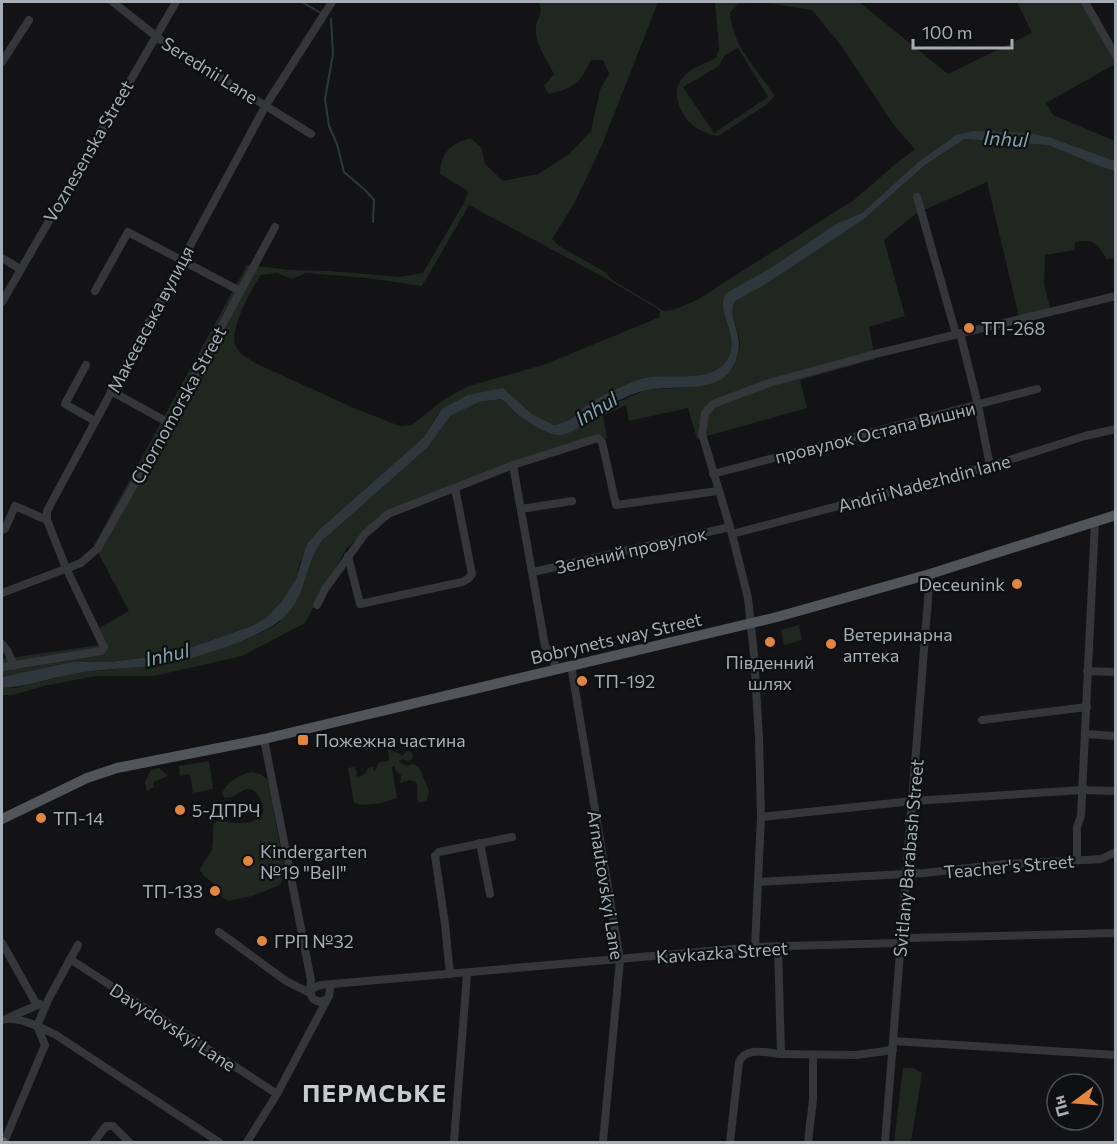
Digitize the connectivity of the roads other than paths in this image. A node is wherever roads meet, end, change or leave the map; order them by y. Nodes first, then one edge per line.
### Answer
1 (113, 2) edge
2 (176, 2) edge
3 (332, 2) edge
4 (1085, 2) edge
5 (29, 20) dead end
6 (155, 35) junction
7 (1116, 57) edge
8 (2, 62) edge
9 (266, 105) junction
10 (311, 134) dead end
11 (917, 197) dead end
12 (275, 227) dead end
13 (2, 258) edge
14 (182, 260) junction
15 (20, 269) junction
16 (95, 291) dead end
17 (240, 291) junction
18 (1116, 296) edge
19 (2, 302) edge
20 (958, 334) junction
21 (86, 365) dead end
22 (1037, 389) dead end
23 (111, 391) junction
24 (978, 405) junction
25 (95, 421) junction
26 (169, 423) junction
27 (1116, 429) edge
28 (513, 465) junction
29 (990, 466) junction
30 (713, 474) junction
31 (455, 488) junction
32 (718, 491) junction
33 (572, 501) dead end
34 (521, 509) junction
35 (1116, 514) edge
36 (47, 520) junction
37 (1095, 521) junction
38 (2, 530) edge
39 (731, 531) junction
40 (348, 556) junction
41 (66, 568) junction
42 (533, 572) junction
43 (930, 574) junction
44 (2, 593) edge
45 (317, 605) dead end
46 (750, 623) junction
47 (2, 644) edge
48 (571, 665) junction
49 (14, 666) junction
50 (2, 667) edge
51 (556, 669) junction
52 (1087, 671) junction
53 (1116, 672) edge
54 (1087, 707) junction
55 (982, 720) dead end
56 (1085, 734) junction
57 (1116, 736) edge
58 (264, 739) junction
59 (1083, 790) junction
60 (1116, 791) edge
61 (913, 801) junction
62 (761, 817) junction
63 (2, 819) edge
64 (512, 837) dead end
65 (480, 843) junction
66 (1116, 852) edge
67 (1077, 860) junction
68 (907, 873) junction
69 (758, 882) junction
70 (490, 894) dead end
71 (219, 932) dead end
72 (1116, 933) edge
73 (901, 940) junction
74 (2, 944) edge
75 (78, 945) dead end
76 (755, 947) junction
77 (778, 947) junction
78 (70, 959) junction
79 (620, 960) junction
80 (450, 974) junction
81 (467, 974) junction
82 (314, 983) junction
83 (329, 985) junction
84 (310, 993) junction
85 (48, 1000) junction
86 (325, 1000) junction
87 (37, 1005) junction
88 (5, 1019) edge
89 (37, 1026) junction
90 (56, 1035) junction
91 (45, 1045) junction
92 (893, 1046) junction
93 (781, 1054) junction
94 (1116, 1054) edge
95 (813, 1055) junction
96 (277, 1094) junction
97 (3, 1142) edge
98 (94, 1143) edge
99 (129, 1143) edge
100 (219, 1143) edge
101 (247, 1143) edge
102 (454, 1143) edge
103 (603, 1143) edge
104 (730, 1143) edge
105 (808, 1143) edge
106 (885, 1143) edge

1 - 6 street, Serednii Lane
2 - 6 street, Voznesenska Street
3 - 9 street, Макеєвська вулиця
4 - 7 street
5 - 8 street
6 - 9 street, Serednii Lane
6 - 15 street, Voznesenska Street
9 - 10 street, Serednii Lane
9 - 14 street, Макеєвська вулиця
11 - 20 street
12 - 17 street, Chornomorska Street
13 - 15 street
14 - 16 street
14 - 17 street
14 - 23 street, Макеєвська вулиця
15 - 19 street, Voznesenska Street
17 - 26 street, Chornomorska Street
18 - 20 street
20 - 24 street
20 - 30 street
21 - 25 street
22 - 24 street, провулок Остапа Вишни
23 - 25 street, Макеєвська вулиця
23 - 26 street
24 - 29 street
24 - 30 street, провулок Остапа Вишни
25 - 36 street, Макеєвська вулиця
26 - 41 street, Chornomorska Street
27 - 29 street, Andrii Nadezhdin lane
28 - 31 street
28 - 32 street
28 - 34 street
29 - 39 street, Andrii Nadezhdin lane
30 - 32 street
31 - 40 street
31 - 40 street
32 - 39 street
33 - 34 street
34 - 42 street
35 - 37 main road, Bobrynets way Street
36 - 38 street
36 - 41 street
37 - 43 main road, Bobrynets way Street
37 - 52 street
39 - 42 street, Зелений провулок
39 - 46 street
40 - 45 street
41 - 44 street, Chornomorska Street
41 - 49 street
42 - 51 street
43 - 46 main road, Bobrynets way Street
43 - 61 street, Svitlany Barabash Street
46 - 48 main road, Bobrynets way Street
46 - 62 street
47 - 49 street
48 - 51 main road, Bobrynets way Street
48 - 79 street, Arnautovskyi Lane
49 - 50 street
51 - 58 main road, Bobrynets way Street
52 - 53 street
52 - 54 street
54 - 55 street
54 - 56 street
56 - 57 street
56 - 59 street
58 - 63 main road, Bobrynets way Street
58 - 82 street
59 - 60 street
59 - 61 street
59 - 67 street
61 - 62 street
61 - 68 street, Svitlany Barabash Street
62 - 69 street
64 - 65 street
65 - 70 street
65 - 80 street
66 - 67 street, Teacher's Street
67 - 68 street, Teacher's Street
68 - 69 street, Teacher's Street
68 - 73 street, Svitlany Barabash Street
69 - 76 street
71 - 84 street
72 - 73 street, Kavkazka Street
73 - 77 street, Kavkazka Street
73 - 92 street, Svitlany Barabash Street
74 - 87 street
75 - 78 street
76 - 77 street, Kavkazka Street
76 - 79 street, Kavkazka Street
77 - 93 street
78 - 85 street
78 - 96 street, Davydovskyi Lane
79 - 81 street, Kavkazka Street
79 - 103 street, Arnautovskyi Lane
80 - 81 street, Kavkazka Street
80 - 83 street, Kavkazka Street
81 - 102 street
82 - 83 street
82 - 84 street
83 - 86 street
84 - 86 street
85 - 87 street
85 - 89 street
86 - 96 street
87 - 88 street
88 - 89 street
89 - 90 street
89 - 91 street
90 - 91 street
90 - 100 street
91 - 97 street
92 - 94 street
92 - 95 street
92 - 106 street, Svitlany Barabash Street
93 - 95 street
93 - 104 street
95 - 105 street
96 - 101 street
98 - 99 street

